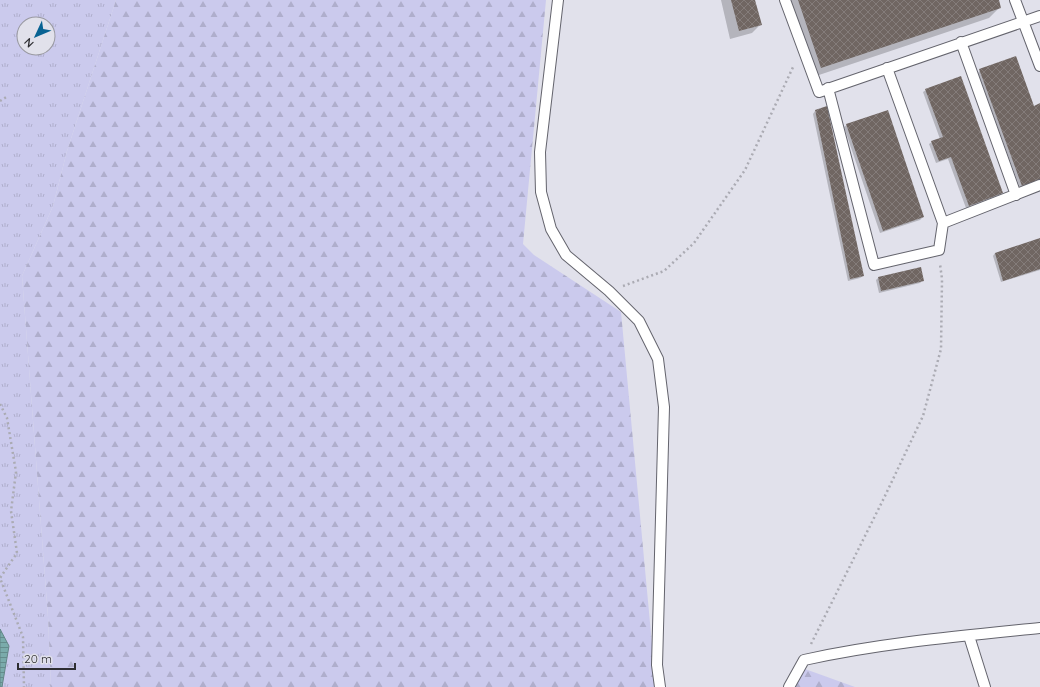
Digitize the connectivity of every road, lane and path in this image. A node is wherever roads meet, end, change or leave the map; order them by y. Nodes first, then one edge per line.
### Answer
1 (558, 0) edge
2 (785, 0) edge
3 (1015, 0) edge
4 (1040, 16) edge
5 (1023, 21) junction
6 (962, 42) junction
7 (802, 47) junction
8 (1040, 66) edge
9 (887, 68) junction
10 (828, 88) junction
11 (8, 96) dead end
12 (0, 101) edge
13 (1040, 186) edge
14 (1016, 195) junction
15 (943, 224) junction
16 (939, 250) junction
17 (609, 291) junction
18 (0, 404) edge
19 (0, 578) edge
20 (1040, 628) edge
21 (969, 636) junction
22 (804, 660) junction
23 (24, 687) edge
24 (660, 687) edge
25 (789, 687) edge
26 (985, 687) edge

1 - 17 lane
2 - 7 lane
3 - 5 lane
4 - 5 lane
5 - 6 lane
5 - 8 lane
6 - 9 lane
6 - 14 lane
7 - 10 lane
7 - 17 path
9 - 10 lane
9 - 15 lane
10 - 16 lane
11 - 12 path
13 - 14 lane
14 - 15 lane
15 - 16 lane
16 - 22 path
17 - 24 lane
18 - 19 path
19 - 23 path
20 - 21 lane
21 - 22 lane
21 - 26 lane
22 - 25 lane

